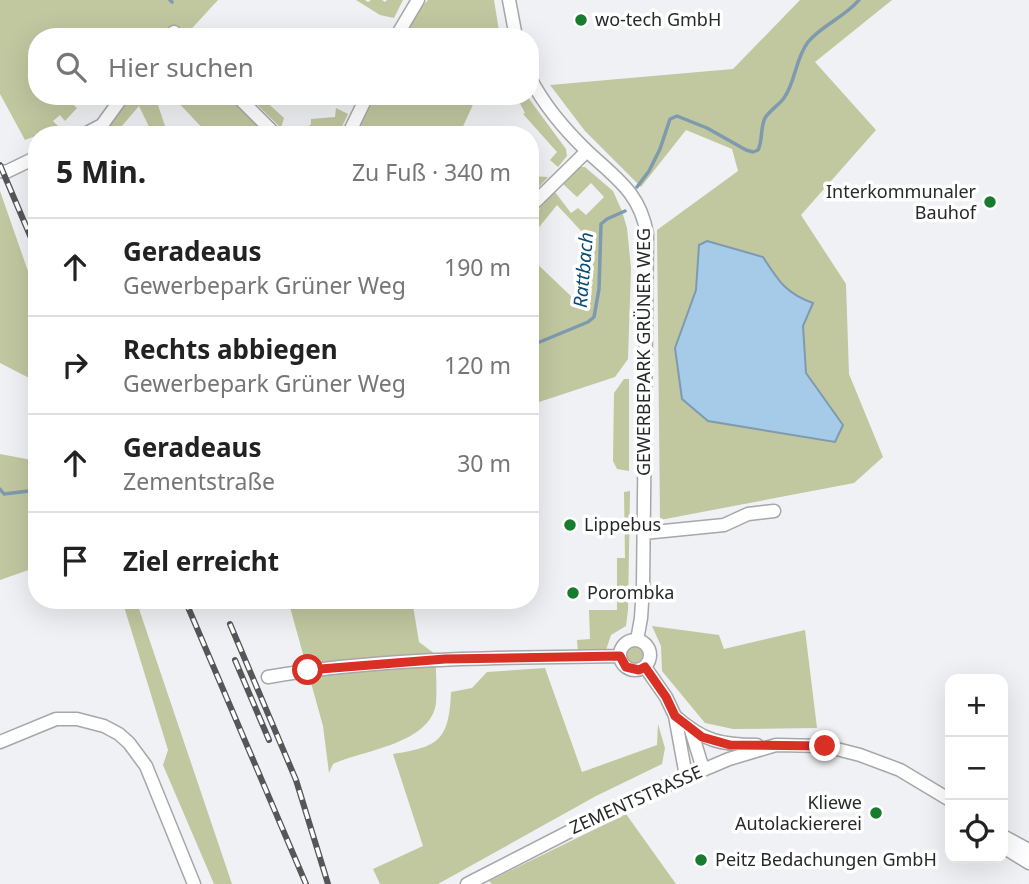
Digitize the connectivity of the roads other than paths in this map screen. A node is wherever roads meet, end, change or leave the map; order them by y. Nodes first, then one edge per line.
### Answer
1 (418, 0) edge
2 (509, 0) edge
3 (401, 28) edge
4 (514, 28) edge
5 (539, 91) edge
6 (116, 105) edge
7 (246, 105) edge
8 (363, 105) edge
9 (100, 126) edge
10 (267, 126) edge
11 (352, 126) edge
12 (587, 151) junction
13 (28, 161) edge
14 (1, 171) edge
15 (539, 198) edge
16 (774, 511) dead end
17 (644, 533) junction
18 (637, 640) junction
19 (620, 656) junction
20 (645, 667) junction
21 (268, 677) dead end
22 (675, 716) junction
23 (691, 730) junction
24 (0, 742) edge
25 (776, 745) junction
26 (703, 769) junction
27 (686, 776) junction
28 (946, 800) edge
29 (1029, 840) edge
30 (1008, 841) edge
31 (1008, 842) edge
32 (1008, 844) edge
33 (1029, 850) edge
34 (1029, 863) edge
35 (194, 884) edge
36 (467, 884) edge

1 - 3 street
2 - 4 street
5 - 12 street, GEWERBEPARK GRÜNER WEG
6 - 9 street
7 - 10 street
8 - 11 street
12 - 15 street
12 - 17 street, GEWERBEPARK GRÜNER WEG
13 - 14 street
16 - 17 street
17 - 18 street, GEWERBEPARK GRÜNER WEG
18 - 19 street
18 - 20 street, GEWERBEPARK GRÜNER WEG
19 - 20 street
19 - 21 street
20 - 22 street, GEWERBEPARK GRÜNER WEG
22 - 23 street, GEWERBEPARK GRÜNER WEG
22 - 27 street, GEWERBEPARK GRÜNER WEG
23 - 25 street, GEWERBEPARK GRÜNER WEG
23 - 26 street
24 - 35 street
25 - 26 street, ZEMENTSTRASSE
25 - 28 street, ZEMENTSTRASSE
26 - 27 street, ZEMENTSTRASSE
27 - 36 street, ZEMENTSTRASSE
29 - 30 street
31 - 33 street
32 - 34 street

